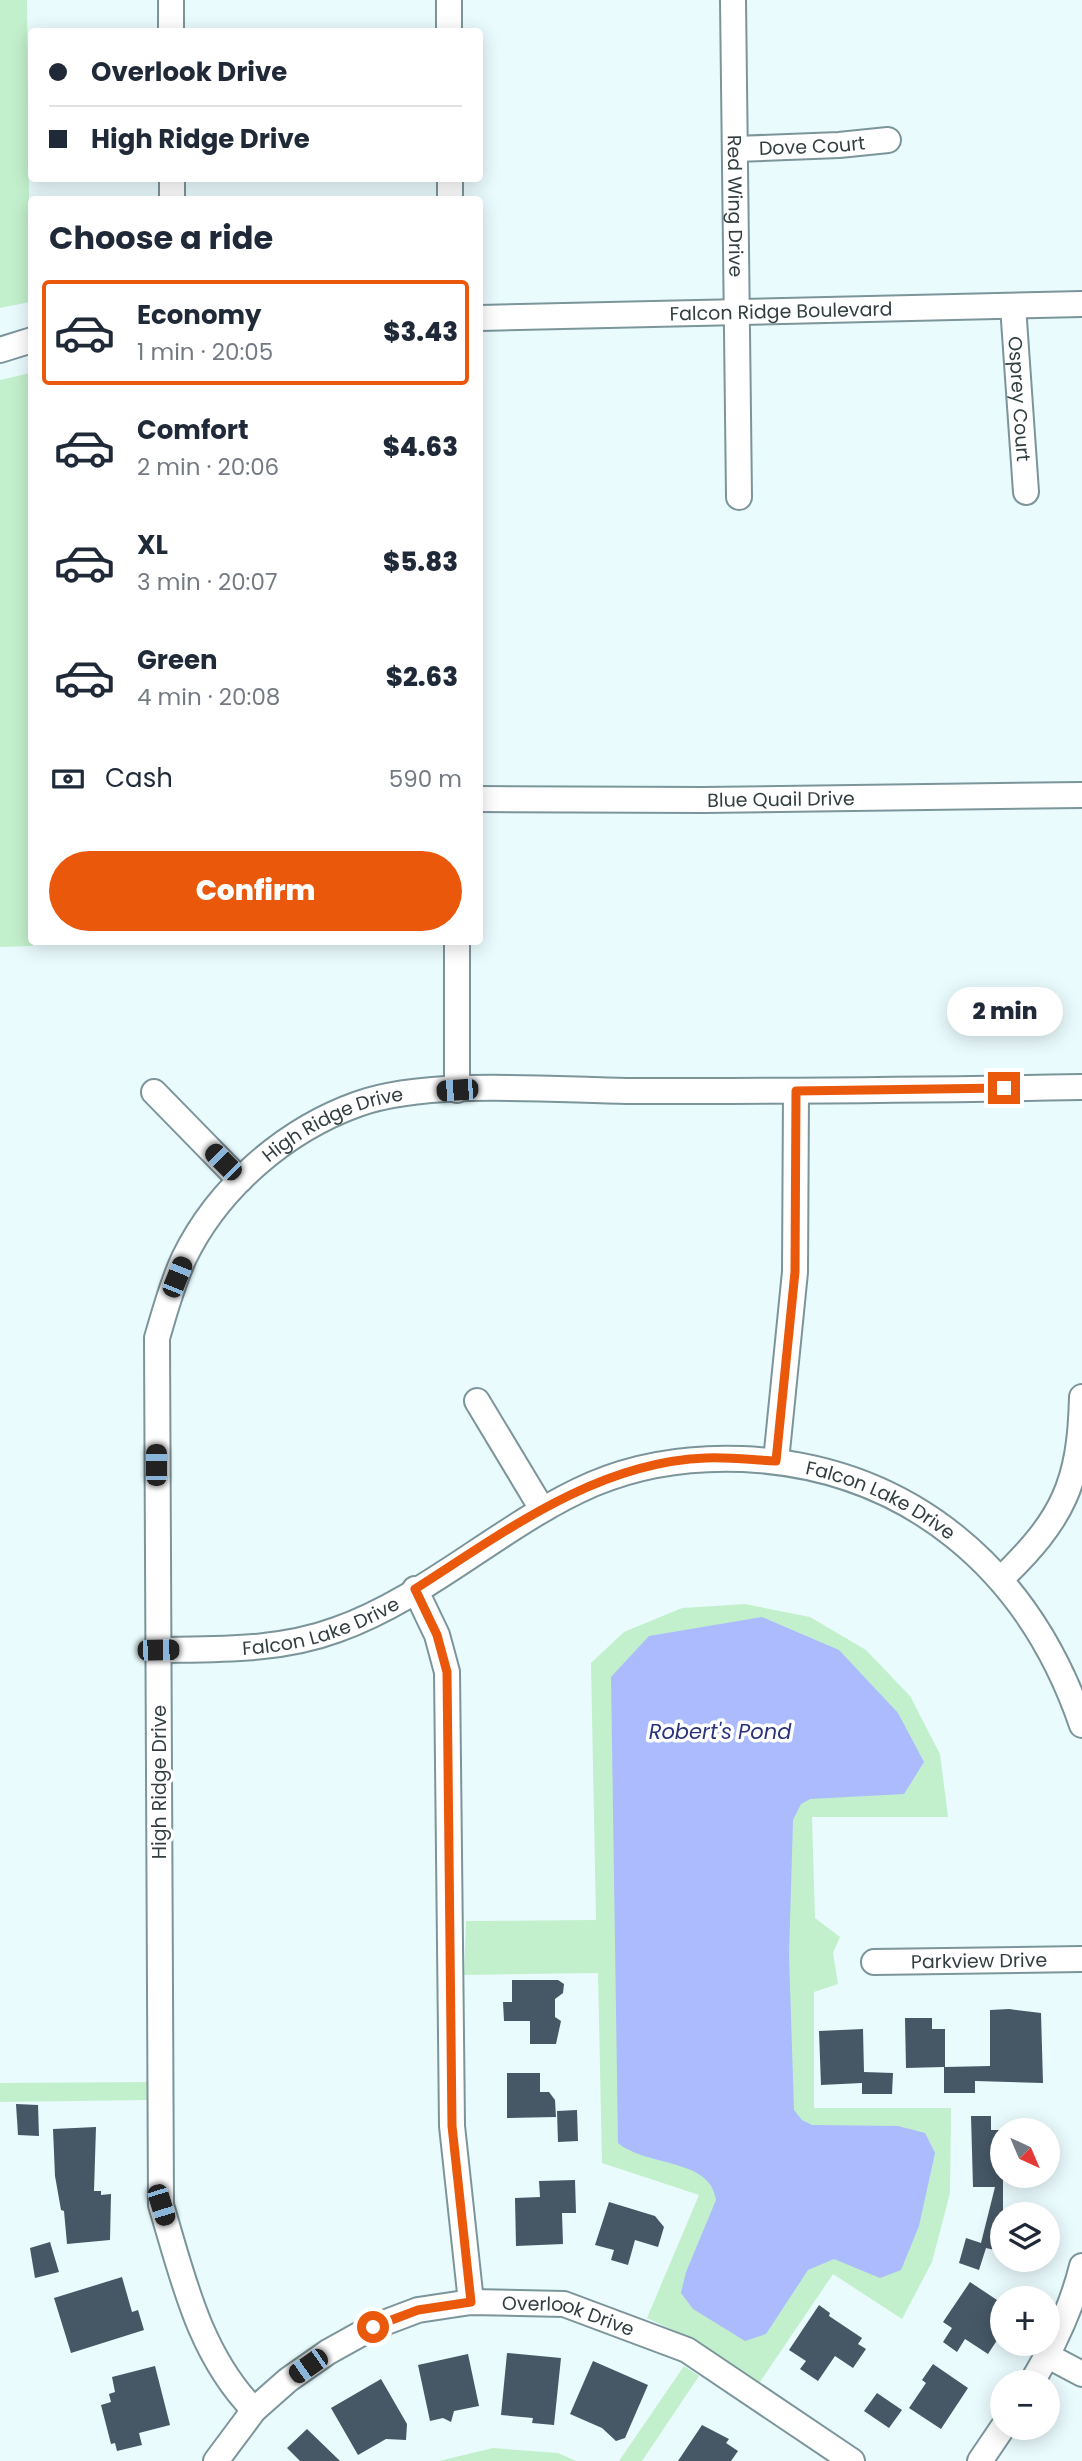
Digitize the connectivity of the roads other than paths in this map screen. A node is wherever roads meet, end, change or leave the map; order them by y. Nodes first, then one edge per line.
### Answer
1 (171, 0) edge
2 (449, 0) edge
3 (733, 0) edge
4 (171, 28) edge
5 (449, 28) edge
6 (888, 140) dead end
7 (735, 149) junction
8 (1082, 304) edge
9 (1013, 306) junction
10 (736, 313) junction
11 (483, 318) edge
12 (28, 341) edge
13 (0, 350) edge
14 (1026, 492) dead end
15 (739, 497) dead end
16 (1082, 795) edge
17 (483, 799) edge
18 (457, 945) edge
19 (1082, 1087) edge
20 (457, 1090) junction
21 (796, 1091) junction
22 (154, 1092) dead end
23 (240, 1180) junction
24 (1082, 1397) edge
25 (477, 1401) dead end
26 (776, 1461) junction
27 (542, 1509) junction
28 (1001, 1578) junction
29 (415, 1589) junction
30 (158, 1650) junction
31 (1082, 1725) edge
32 (1082, 1959) edge
33 (874, 1962) dead end
34 (1082, 2266) edge
35 (471, 2302) junction
36 (1060, 2329) edge
37 (1048, 2356) joint
38 (1039, 2370) edge
39 (1082, 2374) edge
40 (254, 2410) junction
41 (994, 2440) edge
42 (216, 2461) edge
43 (852, 2461) edge
44 (980, 2461) edge

1 - 4 street
2 - 5 street
3 - 7 street, Red Wing Drive
6 - 7 street, Dove Court
7 - 10 street, Red Wing Drive
8 - 9 street, Falcon Ridge Boulevard
9 - 10 street, Falcon Ridge Boulevard
9 - 14 street, Osprey Court
10 - 11 street, Falcon Ridge Boulevard
10 - 15 street, Red Wing Drive
12 - 13 street
16 - 17 street, Blue Quail Drive
18 - 20 street
19 - 21 street, High Ridge Drive
20 - 21 street, High Ridge Drive
20 - 23 street, High Ridge Drive
21 - 26 street
22 - 23 street
23 - 30 street, High Ridge Drive
24 - 28 street
25 - 27 street
26 - 27 street, Falcon Lake Drive
26 - 28 street, Falcon Lake Drive
27 - 29 street, Falcon Lake Drive
28 - 31 street, Falcon Lake Drive
29 - 30 street, Falcon Lake Drive
29 - 35 street
30 - 40 street, High Ridge Drive
32 - 33 street, Parkview Drive
34 - 36 street
35 - 40 street, Overlook Drive
35 - 43 street, Overlook Drive
37 - 38 street
37 - 39 street
40 - 42 street, Overlook Drive
41 - 44 street

